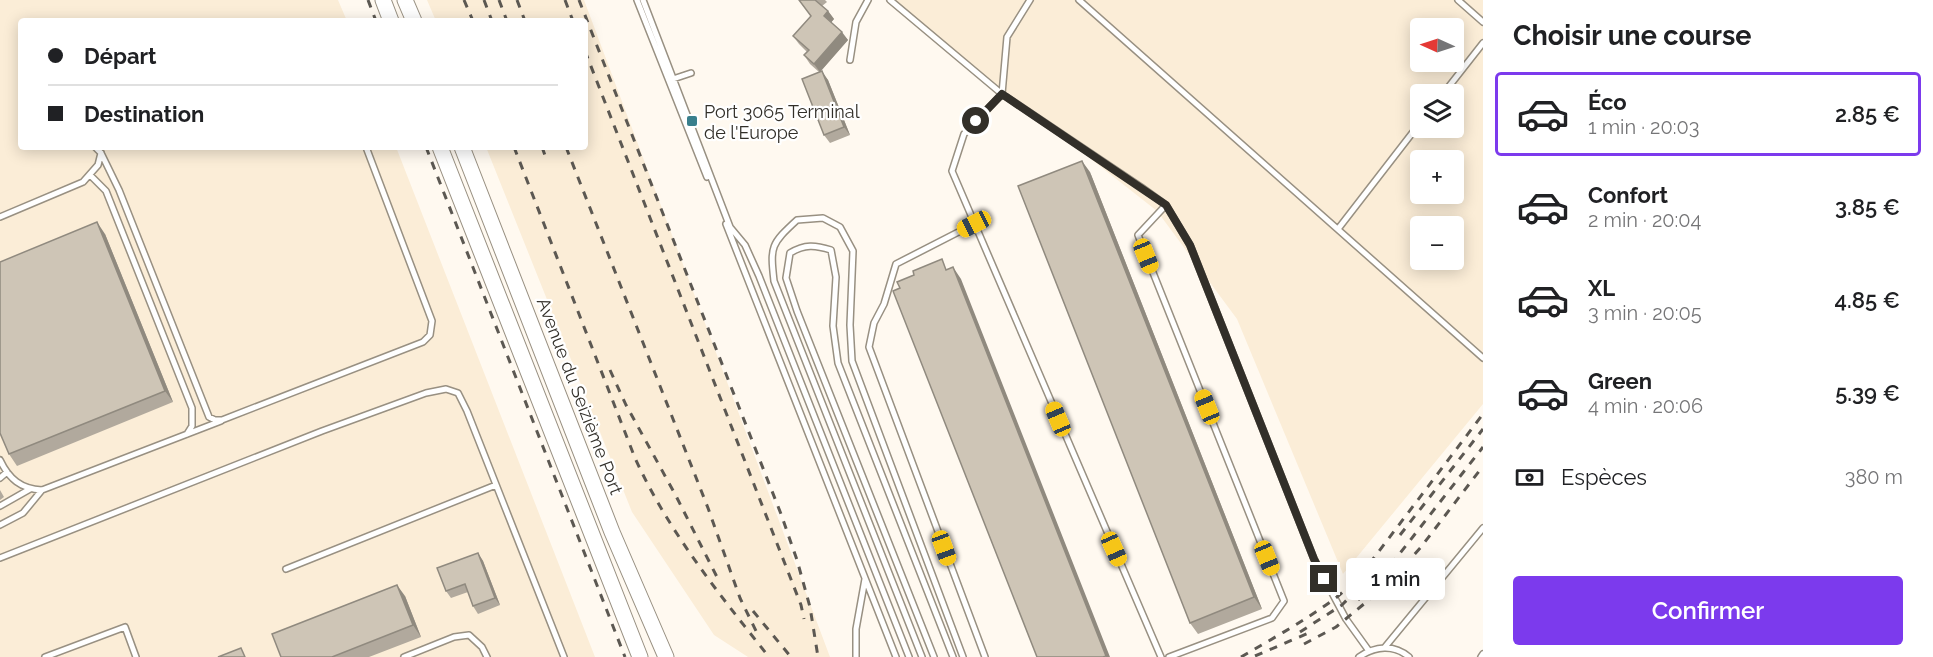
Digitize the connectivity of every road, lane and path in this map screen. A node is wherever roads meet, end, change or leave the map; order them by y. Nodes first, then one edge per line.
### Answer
1 (383, 0) edge
2 (405, 0) edge
3 (637, 0) edge
4 (643, 0) edge
5 (868, 0) edge
6 (890, 0) edge
7 (1030, 0) edge
8 (1079, 0) edge
9 (1458, 0) edge
10 (390, 18) edge
11 (413, 18) edge
12 (1483, 22) edge
13 (1483, 43) edge
14 (850, 60) dead end
15 (691, 73) dead end
16 (673, 79) junction
17 (1451, 84) edge
18 (1002, 94) junction
19 (1410, 136) edge
20 (97, 150) edge
21 (98, 150) edge
22 (367, 150) edge
23 (441, 150) edge
24 (463, 150) edge
25 (90, 175) junction
26 (1166, 205) junction
27 (0, 217) edge
28 (974, 224) junction
29 (729, 226) junction
30 (1338, 229) junction
31 (1483, 358) edge
32 (222, 420) junction
33 (187, 434) junction
34 (0, 460) edge
35 (7, 472) junction
36 (0, 478) edge
37 (496, 485) junction
38 (30, 489) junction
39 (42, 490) junction
40 (0, 506) edge
41 (0, 525) edge
42 (1483, 528) edge
43 (0, 558) edge
44 (286, 569) dead end
45 (865, 578) junction
46 (1385, 647) junction
47 (1369, 651) junction
48 (45, 657) edge
49 (136, 657) edge
50 (404, 657) edge
51 (487, 657) edge
52 (564, 657) edge
53 (640, 657) edge
54 (666, 657) edge
55 (856, 657) edge
56 (896, 657) edge
57 (909, 657) edge
58 (922, 657) edge
59 (934, 657) edge
60 (953, 657) edge
61 (963, 657) edge
62 (985, 657) edge
63 (1161, 657) edge
64 (1169, 657) edge
65 (1359, 657) edge
66 (1409, 657) edge

1 - 10 main road
2 - 11 main road
3 - 29 lane
4 - 16 lane
5 - 14 lane
6 - 18 lane
7 - 18 lane
8 - 30 lane
9 - 12 lane
13 - 17 lane
15 - 16 lane
16 - 29 lane
18 - 26 lane
18 - 28 lane
19 - 30 lane
20 - 25 lane
21 - 32 lane
22 - 32 lane
23 - 53 main road
24 - 54 main road, Avenue du Seizième Port
25 - 27 lane
25 - 33 lane
26 - 47 lane
26 - 64 lane
28 - 62 lane
28 - 63 lane
29 - 45 lane
29 - 57 lane
30 - 31 lane
32 - 33 lane
33 - 39 lane
34 - 35 lane
35 - 36 lane
35 - 38 lane
37 - 43 lane
37 - 44 lane
37 - 52 lane
38 - 39 lane
38 - 40 lane
39 - 41 lane
42 - 46 lane
45 - 55 lane
45 - 56 lane
46 - 47 lane
46 - 66 lane
47 - 65 lane
48 - 49 lane
50 - 51 lane
58 - 61 lane
59 - 60 lane

